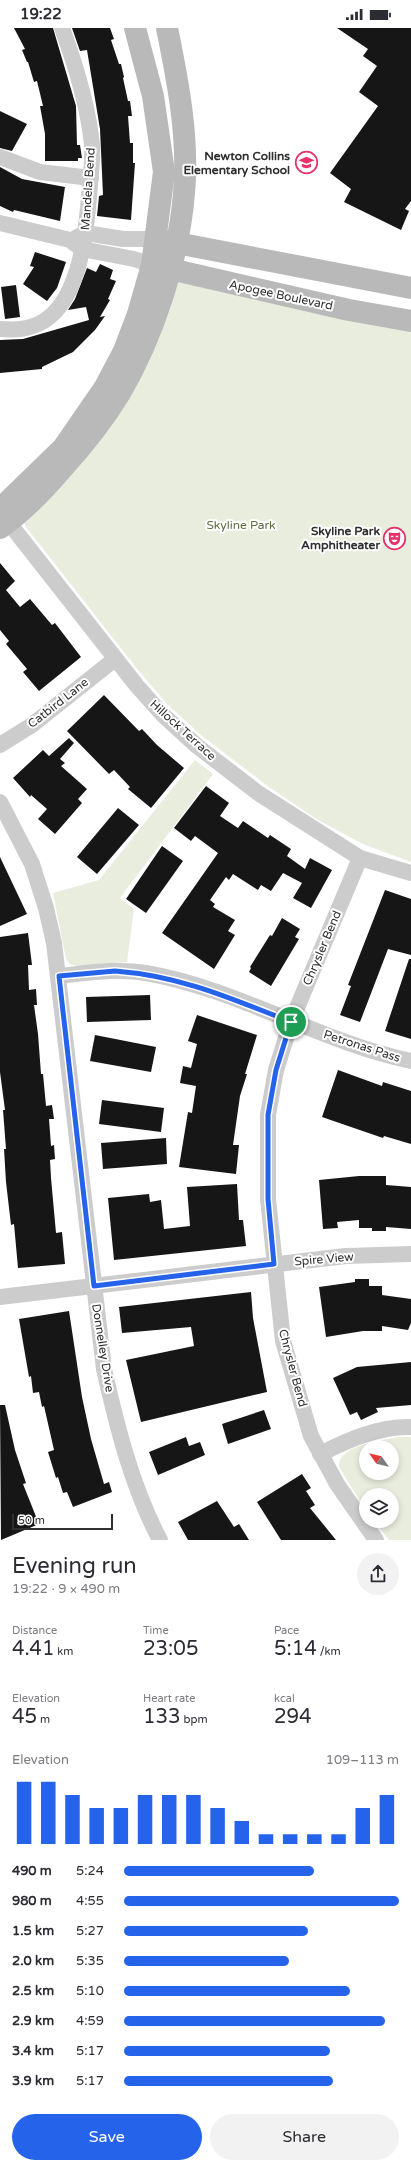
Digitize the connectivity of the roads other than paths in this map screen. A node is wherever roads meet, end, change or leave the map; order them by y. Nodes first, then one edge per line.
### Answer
1 (62, 28) edge
2 (135, 28) edge
3 (167, 28) edge
4 (0, 157) edge
5 (91, 178) junction
6 (0, 223) edge
7 (86, 233) junction
8 (166, 241) junction
9 (76, 245) junction
10 (161, 268) junction
11 (411, 288) edge
12 (411, 321) edge
13 (0, 329) edge
14 (2, 518) edge
15 (115, 659) junction
16 (0, 745) edge
17 (0, 802) edge
18 (360, 858) junction
19 (411, 873) edge
20 (59, 976) junction
21 (291, 1022) junction
22 (411, 1061) edge
23 (411, 1254) edge
24 (274, 1264) junction
25 (94, 1286) junction
26 (0, 1296) edge
27 (411, 1426) edge
28 (320, 1454) junction
29 (160, 1540) edge
30 (376, 1540) edge

1 - 5 street, Mandela Bend
2 - 8 street
3 - 8 street
4 - 5 street
5 - 7 street, Mandela Bend
6 - 9 street
7 - 8 street
7 - 9 street, Mandela Bend
8 - 10 street
8 - 11 street
9 - 10 street
9 - 13 street, Mandela Bend
10 - 12 street, Apogee Boulevard
10 - 14 street
14 - 15 street, Hillock Terrace
15 - 16 street, Catbird Lane
15 - 18 street, Hillock Terrace
17 - 20 street, Donnelley Drive
18 - 19 street, Hillock Terrace
18 - 21 street, Chrysler Bend
20 - 21 street, Petronas Pass
20 - 25 street, Donnelley Drive
21 - 22 street, Petronas Pass
21 - 24 street, Chrysler Bend
23 - 24 street, Spire View
24 - 25 street, Spire View
24 - 28 street, Chrysler Bend
25 - 26 street, Spire View
25 - 29 street, Donnelley Drive
27 - 28 street
28 - 30 street, Chrysler Bend

